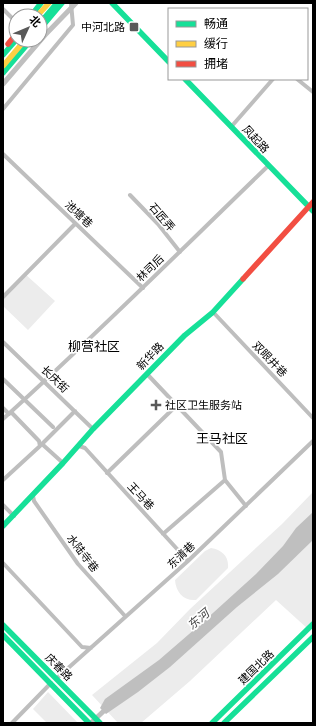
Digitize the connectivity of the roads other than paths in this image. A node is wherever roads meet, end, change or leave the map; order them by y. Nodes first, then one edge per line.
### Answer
1 (57, 3) edge
2 (62, 3) edge
3 (71, 3) edge
4 (112, 3) edge
5 (48, 14) edge
6 (48, 20) edge
7 (18, 48) edge
8 (24, 48) edge
9 (168, 61) edge
10 (3, 66) edge
11 (3, 73) edge
12 (186, 80) edge
13 (272, 80) edge
14 (299, 80) edge
15 (313, 92) edge
16 (3, 109) edge
17 (231, 127) junction
18 (3, 154) edge
19 (268, 166) junction
20 (130, 195) dead end
21 (313, 202) edge
22 (311, 209) edge
23 (75, 224) junction
24 (180, 252) junction
25 (143, 288) junction
26 (3, 297) edge
27 (213, 312) junction
28 (3, 342) edge
29 (148, 374) junction
30 (3, 379) edge
31 (45, 381) junction
32 (25, 399) junction
33 (177, 405) junction
34 (3, 408) edge
35 (75, 411) junction
36 (10, 413) junction
37 (313, 418) edge
38 (3, 419) edge
39 (53, 427) dead end
40 (93, 429) junction
41 (313, 441) edge
42 (79, 446) junction
43 (63, 464) junction
44 (107, 473) junction
45 (3, 480) edge
46 (225, 480) junction
47 (33, 496) junction
48 (3, 504) edge
49 (246, 506) junction
50 (14, 516) junction
51 (3, 526) edge
52 (163, 534) junction
53 (188, 561) junction
54 (3, 563) edge
55 (125, 616) junction
56 (313, 624) edge
57 (3, 625) edge
58 (3, 634) edge
59 (313, 637) edge
60 (91, 648) junction
61 (57, 678) junction
62 (51, 684) junction
63 (12, 723) edge
64 (89, 723) edge
65 (100, 723) edge
66 (212, 723) edge
67 (224, 723) edge

1 - 5 main road
2 - 6 main road
3 - 16 street
4 - 9 main road
7 - 10 main road
8 - 11 main road
12 - 17 main road, 凤起路
13 - 17 street
14 - 15 street
17 - 19 main road, 凤起路
18 - 23 street, 池塘巷
19 - 22 main road, 凤起路
19 - 24 street, 林司后
20 - 24 street, 石匠弄
21 - 22 main road, 新华路
22 - 27 main road, 新华路
23 - 25 street, 池塘巷
23 - 26 street
24 - 25 street, 林司后
25 - 31 street, 林司后
27 - 29 main road, 新华路
27 - 37 street, 双眼井巷
28 - 31 street, 长庆街
29 - 33 street
29 - 40 main road, 新华路
30 - 32 street
31 - 32 street, 林司后
31 - 35 street, 长庆街
32 - 36 street, 林司后
32 - 39 street
33 - 44 street
33 - 46 street
34 - 36 street
35 - 40 street, 长庆街
35 - 43 street
36 - 38 street, 林司后
36 - 45 street
40 - 42 main road, 新华路
41 - 49 street, 东清巷
42 - 43 main road, 新华路
42 - 44 street, 王马巷
43 - 47 main road, 新华路
44 - 52 street, 王马巷
46 - 49 street
46 - 52 street
47 - 50 main road, 新华路
47 - 55 street, 水陆寺巷
48 - 50 street
49 - 53 street, 东清巷
50 - 51 main road, 新华路
52 - 53 street, 王马巷
53 - 55 street, 东清巷
54 - 60 street
55 - 60 street, 东清巷
56 - 66 main road, 建国北路
57 - 61 main road, 庆春路
58 - 62 main road, 庆春路
59 - 67 main road, 建国北路
60 - 61 street, 东清巷
61 - 65 main road, 庆春路
62 - 63 street
62 - 64 main road, 庆春路

